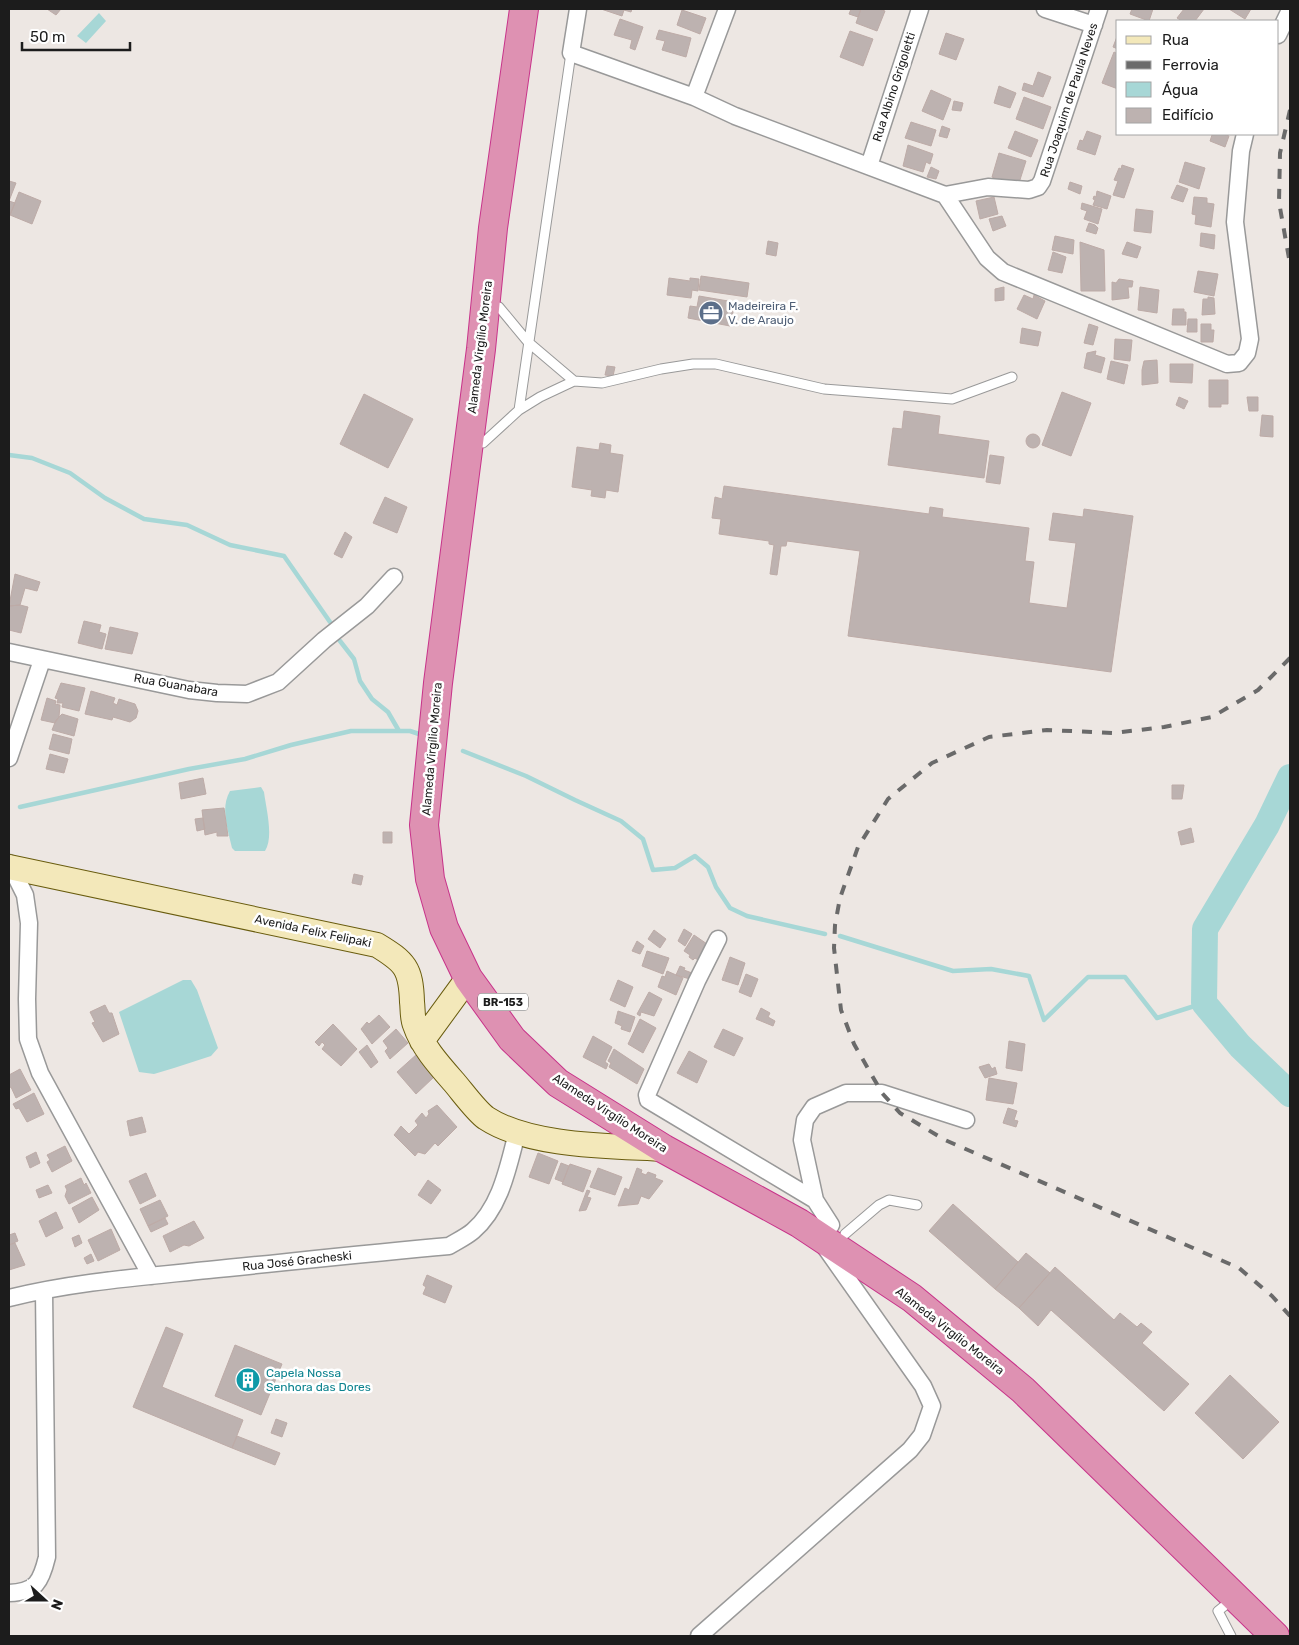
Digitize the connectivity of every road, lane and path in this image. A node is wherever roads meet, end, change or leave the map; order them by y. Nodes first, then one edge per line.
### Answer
1 (524, 9) edge
2 (540, 9) edge
3 (578, 9) edge
4 (727, 9) edge
5 (920, 9) edge
6 (1045, 9) edge
7 (1099, 9) edge
8 (1290, 10) edge
9 (1094, 25) junction
10 (1279, 33) edge
11 (571, 52) junction
12 (694, 97) junction
13 (1245, 135) edge
14 (869, 166) junction
15 (945, 195) junction
16 (499, 307) junction
17 (528, 342) junction
18 (1012, 378) dead end
19 (574, 381) junction
20 (519, 410) junction
21 (483, 443) junction
22 (394, 577) dead end
23 (9, 652) edge
24 (42, 660) junction
25 (9, 758) edge
26 (10, 865) edge
27 (718, 939) dead end
28 (468, 978) junction
29 (422, 1041) junction
30 (966, 1120) dead end
31 (517, 1133) junction
32 (664, 1149) junction
33 (816, 1200) junction
34 (918, 1205) dead end
35 (831, 1231) junction
36 (151, 1276) junction
37 (44, 1291) junction
38 (9, 1298) edge
39 (1240, 1591) junction
40 (9, 1593) edge
41 (1290, 1630) edge
42 (699, 1636) edge
43 (1231, 1636) edge
44 (1275, 1636) edge

1 - 28 highway, Alameda Virgílio Moreira / BR-153
2 - 16 highway, Alameda Virgílio Moreira / BR-153
3 - 11 street
4 - 12 street
5 - 14 street, Rua Albino Grigoletti
6 - 9 street
7 - 9 street, Rua Joaquim de Paula Neves
8 - 10 street
9 - 15 street, Rua Joaquim de Paula Neves
11 - 12 street
11 - 17 lane
12 - 14 street
13 - 15 street
14 - 15 street
16 - 17 lane
16 - 21 highway, Alameda Virgílio Moreira / BR-153
17 - 19 lane
17 - 20 lane
18 - 19 lane
19 - 20 lane
20 - 21 lane
21 - 35 highway, Alameda Virgílio Moreira / BR-153
22 - 24 street, Rua Guanabara
23 - 24 street, Rua Guanabara
24 - 25 street
26 - 29 street, Avenida Felix Felipaki
26 - 36 street
27 - 33 street
28 - 29 street
28 - 32 highway, Alameda Virgílio Moreira / BR-153
29 - 31 street, Avenida Felix Felipaki
30 - 33 street
31 - 32 street, Avenida Felix Felipaki
31 - 36 street, Rua José Gracheski
32 - 35 highway, Alameda Virgílio Moreira / BR-153
33 - 35 street
34 - 35 lane
35 - 39 highway, Alameda Virgílio Moreira / BR-153
35 - 42 street
36 - 37 street, Rua José Gracheski
37 - 38 street, Rua José Gracheski
37 - 40 street
39 - 41 highway, Alameda Virgílio Moreira / BR-153
39 - 43 lane
39 - 44 highway, Alameda Virgílio Moreira / BR-153

